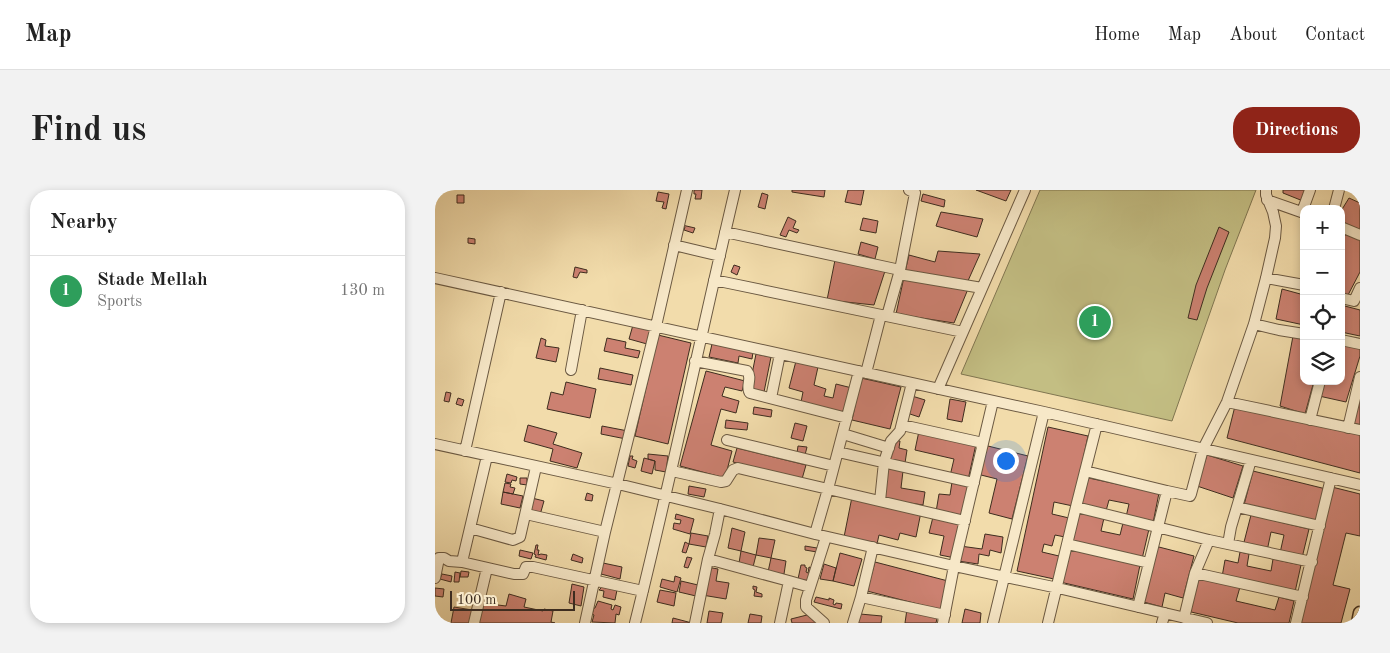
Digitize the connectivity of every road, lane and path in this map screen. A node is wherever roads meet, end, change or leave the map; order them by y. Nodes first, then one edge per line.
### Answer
1 (687, 190) edge
2 (735, 190) edge
3 (1025, 190) edge
4 (1310, 190) edge
5 (1339, 190) edge
6 (914, 191) edge
7 (1267, 195) edge
8 (1305, 205) edge
9 (1334, 205) edge
10 (1300, 211) edge
11 (1345, 230) edge
12 (725, 232) junction
13 (1360, 235) edge
14 (674, 245) junction
15 (720, 256) junction
16 (899, 272) junction
17 (435, 278) edge
18 (1266, 278) junction
19 (714, 280) junction
20 (1300, 285) edge
21 (982, 288) junction
22 (1360, 288) edge
23 (501, 292) junction
24 (1357, 301) edge
25 (582, 310) junction
26 (884, 315) junction
27 (1254, 324) junction
28 (656, 326) junction
29 (963, 332) junction
30 (1300, 333) edge
31 (701, 336) junction
32 (1345, 341) edge
33 (1360, 344) edge
34 (780, 354) junction
35 (695, 361) junction
36 (571, 370) dead end
37 (863, 372) junction
38 (1360, 376) edge
39 (912, 383) junction
40 (1318, 385) edge
41 (938, 388) junction
42 (771, 398) junction
43 (993, 401) junction
44 (1227, 402) junction
45 (1044, 412) junction
46 (847, 418) junction
47 (1310, 420) junction
48 (1097, 424) junction
49 (902, 425) junction
50 (1348, 428) junction
51 (1360, 430) edge
52 (843, 434) junction
53 (727, 440) dead end
54 (983, 443) junction
55 (435, 444) edge
56 (889, 448) junction
57 (1203, 448) junction
58 (465, 451) junction
59 (838, 452) junction
60 (487, 456) junction
61 (1251, 460) junction
62 (884, 462) junction
63 (536, 466) junction
64 (834, 466) junction
65 (672, 471) junction
66 (1085, 471) junction
67 (1331, 478) junction
68 (974, 483) junction
69 (618, 484) junction
70 (1360, 485) edge
71 (828, 489) junction
72 (1167, 492) junction
73 (665, 496) junction
74 (880, 501) junction
75 (1076, 507) junction
76 (1237, 507) junction
77 (720, 509) junction
78 (526, 514) junction
79 (965, 521) junction
80 (1320, 526) junction
81 (1157, 527) junction
82 (470, 528) junction
83 (605, 532) junction
84 (821, 535) junction
85 (1209, 540) junction
86 (1067, 544) junction
87 (1228, 544) junction
88 (873, 547) junction
89 (708, 559) junction
90 (461, 562) junction
91 (1312, 562) junction
92 (1149, 563) junction
93 (954, 566) junction
94 (487, 568) junction
95 (1195, 573) junction
96 (1004, 576) junction
97 (435, 578) edge
98 (594, 580) junction
99 (789, 581) junction
100 (810, 587) junction
101 (1058, 588) junction
102 (643, 591) junction
103 (861, 597) junction
104 (1303, 597) junction
105 (1139, 607) junction
106 (1360, 613) edge
107 (1164, 618) edge
108 (1184, 618) junction
109 (943, 619) edge
110 (474, 623) edge
111 (585, 623) edge
112 (635, 623) edge
113 (695, 623) edge
114 (780, 623) edge
115 (824, 623) edge
116 (853, 623) edge
117 (993, 623) edge
118 (1048, 623) edge
119 (1206, 623) edge
120 (1296, 623) edge
121 (1358, 623) edge

1 - 14 street
2 - 12 street
3 - 21 street
4 - 8 street
5 - 9 street
6 - 16 street
7 - 10 street
7 - 18 street
11 - 13 street
12 - 15 street
12 - 16 street
14 - 15 street
14 - 28 street
15 - 19 street
16 - 21 street
16 - 26 street
17 - 23 street
18 - 20 street
18 - 27 street
19 - 26 street
19 - 31 street
21 - 29 street
22 - 24 street
23 - 25 street
23 - 58 street
25 - 28 street
25 - 36 street
26 - 29 street
26 - 37 street
27 - 30 street
27 - 44 street
28 - 31 street
28 - 69 street
29 - 41 street
31 - 34 street
31 - 35 street
32 - 33 street
34 - 37 street
34 - 42 street
35 - 42 street
35 - 65 street
37 - 39 street
37 - 46 street
38 - 50 street
39 - 41 street
39 - 49 street
40 - 47 street
41 - 43 street
42 - 46 street
43 - 45 street
43 - 54 street
44 - 47 street
44 - 57 street
45 - 48 street
45 - 96 street
46 - 52 street
47 - 50 street
48 - 57 street
48 - 66 street
49 - 54 street
49 - 56 street
50 - 51 street
52 - 56 street
52 - 59 street
53 - 64 street
54 - 68 street
55 - 58 street
56 - 62 street
57 - 61 street
57 - 72 street
58 - 60 street
59 - 62 street
59 - 64 street
60 - 63 street
60 - 82 street
61 - 67 street
61 - 76 street
62 - 68 street
62 - 74 street
63 - 69 street
63 - 78 street
64 - 71 street
65 - 71 street
65 - 73 street
66 - 72 street
66 - 75 street
67 - 70 street
67 - 80 street
68 - 79 street
69 - 73 street
69 - 83 street
71 - 74 street
71 - 84 street
72 - 81 street
73 - 77 street
73 - 102 street
74 - 79 street
75 - 81 street
75 - 86 street
76 - 80 street
76 - 87 street
77 - 84 street
77 - 89 street
78 - 82 street
78 - 83 street
79 - 93 street
80 - 91 street
81 - 85 street
81 - 92 street
82 - 90 street
83 - 98 street
84 - 88 street
84 - 100 street
85 - 87 street
85 - 95 street
86 - 92 street
86 - 101 street
87 - 91 street
88 - 93 street
88 - 103 street
89 - 99 street
89 - 113 street
90 - 94 street
90 - 97 street
91 - 104 street
92 - 105 street
93 - 96 street
93 - 109 street
94 - 98 street
94 - 110 street
95 - 104 street
95 - 108 street
96 - 101 street
96 - 117 street
98 - 102 street
98 - 111 street
99 - 100 street
99 - 114 street
100 - 115 street
101 - 105 street
101 - 118 street
102 - 112 street
103 - 109 street
103 - 116 street
104 - 120 street
105 - 107 street
106 - 121 main road
107 - 108 street
108 - 119 street

